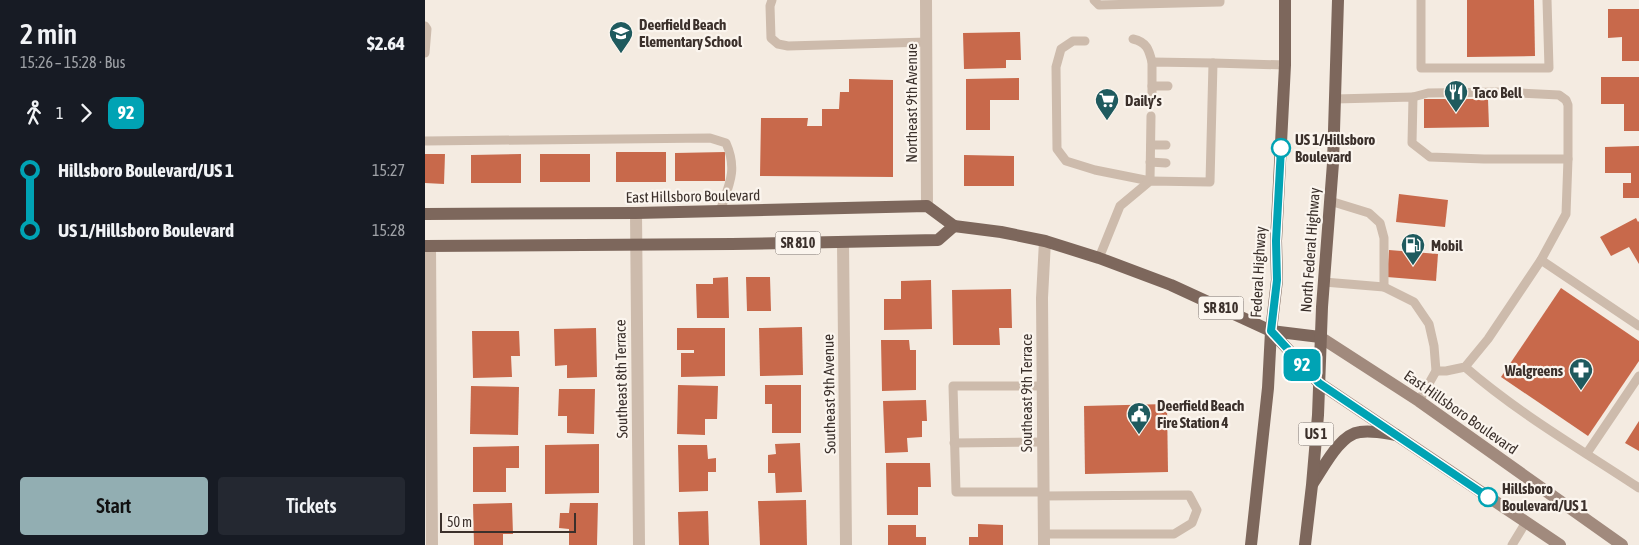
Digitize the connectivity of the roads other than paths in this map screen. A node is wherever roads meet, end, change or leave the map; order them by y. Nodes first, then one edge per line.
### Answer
1 (772, 0) edge
2 (926, 0) edge
3 (1094, 0) edge
4 (1220, 0) edge
5 (1285, 0) edge
6 (1338, 0) edge
7 (1421, 0) edge
8 (1547, 0) edge
9 (425, 26) edge
10 (1133, 39) dead end
11 (1085, 41) dead end
12 (927, 42) junction
13 (425, 53) edge
14 (1152, 62) junction
15 (1213, 63) junction
16 (1285, 65) junction
17 (1152, 86) junction
18 (1168, 86) dead end
19 (1152, 96) dead end
20 (1413, 97) junction
21 (1335, 99) junction
22 (1151, 116) dead end
23 (425, 141) edge
24 (1151, 145) junction
25 (1167, 145) dead end
26 (1568, 159) junction
27 (1150, 162) junction
28 (1167, 163) dead end
29 (1150, 181) junction
30 (1330, 201) junction
31 (927, 206) junction
32 (720, 211) junction
33 (636, 213) junction
34 (425, 214) edge
35 (954, 226) junction
36 (1045, 241) junction
37 (843, 242) junction
38 (636, 244) junction
39 (427, 246) edge
40 (1099, 258) junction
41 (1541, 260) junction
42 (1324, 282) junction
43 (1384, 288) junction
44 (428, 303) edge
45 (1639, 326) edge
46 (1271, 331) junction
47 (1321, 337) junction
48 (1465, 367) junction
49 (1436, 371) junction
50 (1639, 376) edge
51 (1319, 383) junction
52 (1042, 386) junction
53 (1419, 402) junction
54 (1396, 435) junction
55 (1043, 442) junction
56 (954, 443) junction
57 (1587, 453) junction
58 (1312, 485) junction
59 (1639, 488) edge
60 (1043, 494) junction
61 (1526, 522) junction
62 (1044, 540) edge
63 (432, 545) edge
64 (639, 545) edge
65 (846, 545) edge
66 (1251, 545) edge
67 (1305, 545) edge
68 (1512, 545) edge
69 (1560, 545) edge
70 (1622, 545) edge

1 - 12 lane
2 - 12 street, Northeast 9th Avenue
3 - 4 lane
5 - 16 main road, Federal Highway
6 - 21 main road, North Federal Highway / US 1
7 - 8 lane
9 - 13 lane
10 - 14 lane
11 - 29 lane
12 - 31 street, Northeast 9th Avenue
14 - 15 lane
14 - 17 lane
15 - 16 lane
15 - 29 lane
16 - 46 main road, Federal Highway
17 - 18 lane
17 - 19 lane
20 - 21 lane
20 - 26 lane
20 - 26 lane
21 - 30 main road, North Federal Highway / US 1
22 - 24 lane
23 - 32 lane
24 - 25 lane
24 - 27 lane
26 - 41 lane
27 - 28 lane
27 - 29 lane
29 - 40 lane
30 - 42 main road, North Federal Highway / US 1
30 - 43 lane
31 - 32 main road, East Hillsboro Boulevard / SR 810
31 - 35 main road, East Hillsboro Boulevard / SR 810
32 - 33 main road, East Hillsboro Boulevard / SR 810
33 - 34 main road, East Hillsboro Boulevard / SR 810
33 - 38 street, Southeast 8th Terrace
35 - 36 main road, East Hillsboro Boulevard / SR 810
35 - 37 main road, SR 810
36 - 40 main road, East Hillsboro Boulevard / SR 810
36 - 52 street, Southeast 9th Terrace
37 - 38 main road, SR 810
37 - 65 street, Southeast 9th Avenue
38 - 39 main road, SR 810
38 - 64 street, Southeast 8th Terrace
39 - 44 street
40 - 46 main road, East Hillsboro Boulevard / SR 810
41 - 45 lane
41 - 48 lane
42 - 43 lane
42 - 47 main road, North Federal Highway / US 1
43 - 49 lane
44 - 63 street
46 - 47 main road, East Hillsboro Boulevard / SR 810
46 - 51 main road, East Hillsboro Boulevard / SR 810
46 - 66 main road, Federal Highway
47 - 51 main road, North Federal Highway / US 1
47 - 53 main road, East Hillsboro Boulevard / SR 810
48 - 49 lane
48 - 57 lane
49 - 53 lane
50 - 57 lane
51 - 54 main road, East Hillsboro Boulevard / SR 810
51 - 58 main road, US 1
52 - 55 street, Southeast 9th Terrace
52 - 56 lane
53 - 70 main road, East Hillsboro Boulevard / SR 810
54 - 58 main road
54 - 61 main road, East Hillsboro Boulevard / SR 810
55 - 56 lane
55 - 60 street, Southeast 9th Terrace
56 - 60 lane
57 - 59 lane
58 - 67 main road, US 1
60 - 62 street, Southeast 9th Terrace
60 - 62 lane
61 - 68 lane
61 - 69 main road, East Hillsboro Boulevard / SR 810

